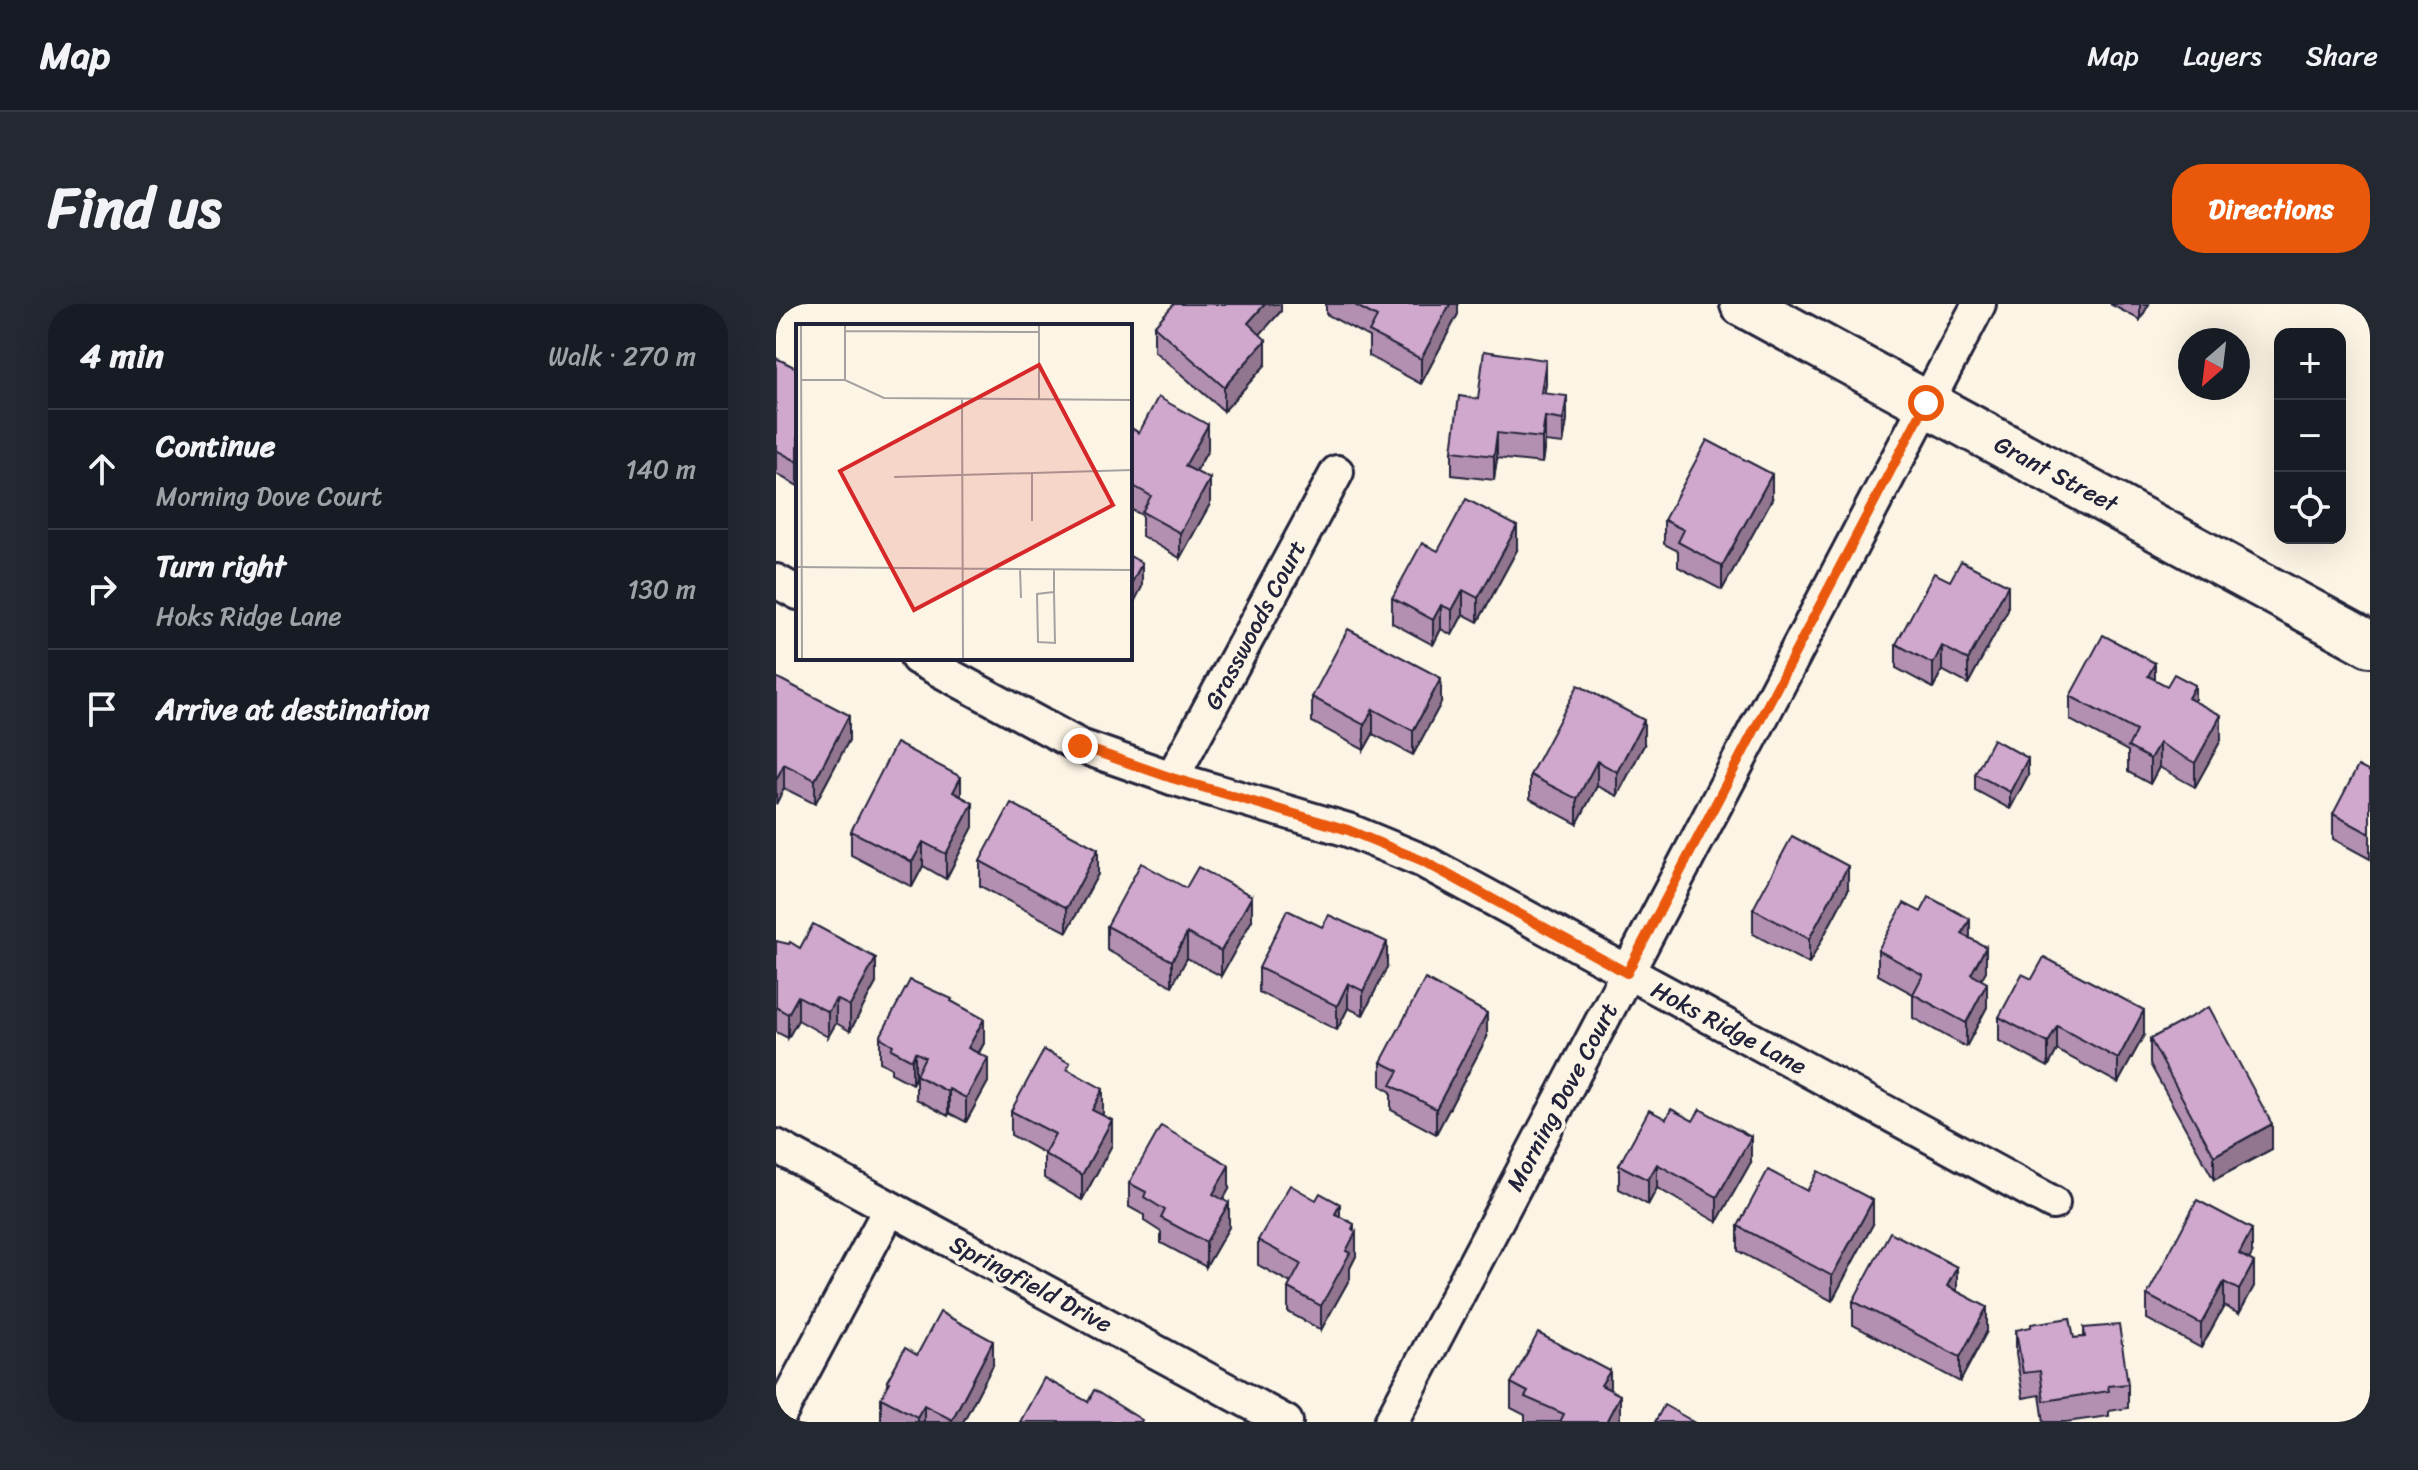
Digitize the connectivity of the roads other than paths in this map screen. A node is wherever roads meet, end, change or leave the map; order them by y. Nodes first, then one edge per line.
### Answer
1 (1743, 304) edge
2 (1979, 304) edge
3 (1926, 403) junction
4 (1337, 472) dead end
5 (776, 581) edge
6 (796, 592) edge
7 (2370, 644) edge
8 (921, 660) edge
9 (1172, 778) junction
10 (1627, 973) junction
11 (776, 1146) edge
12 (2053, 1203) dead end
13 (890, 1208) junction
14 (776, 1422) edge
15 (1286, 1422) edge
16 (1391, 1422) edge

1 - 3 street, Grant Street
2 - 3 street, Morning Dove Court
3 - 7 street, Grant Street
3 - 10 street, Morning Dove Court
4 - 9 street, Grasswoods Court
5 - 6 street
8 - 9 street, Hoks Ridge Lane
9 - 10 street, Hoks Ridge Lane
10 - 12 street, Hoks Ridge Lane
10 - 16 street, Morning Dove Court
11 - 13 street, Springfield Drive
13 - 14 street
13 - 15 street, Springfield Drive

